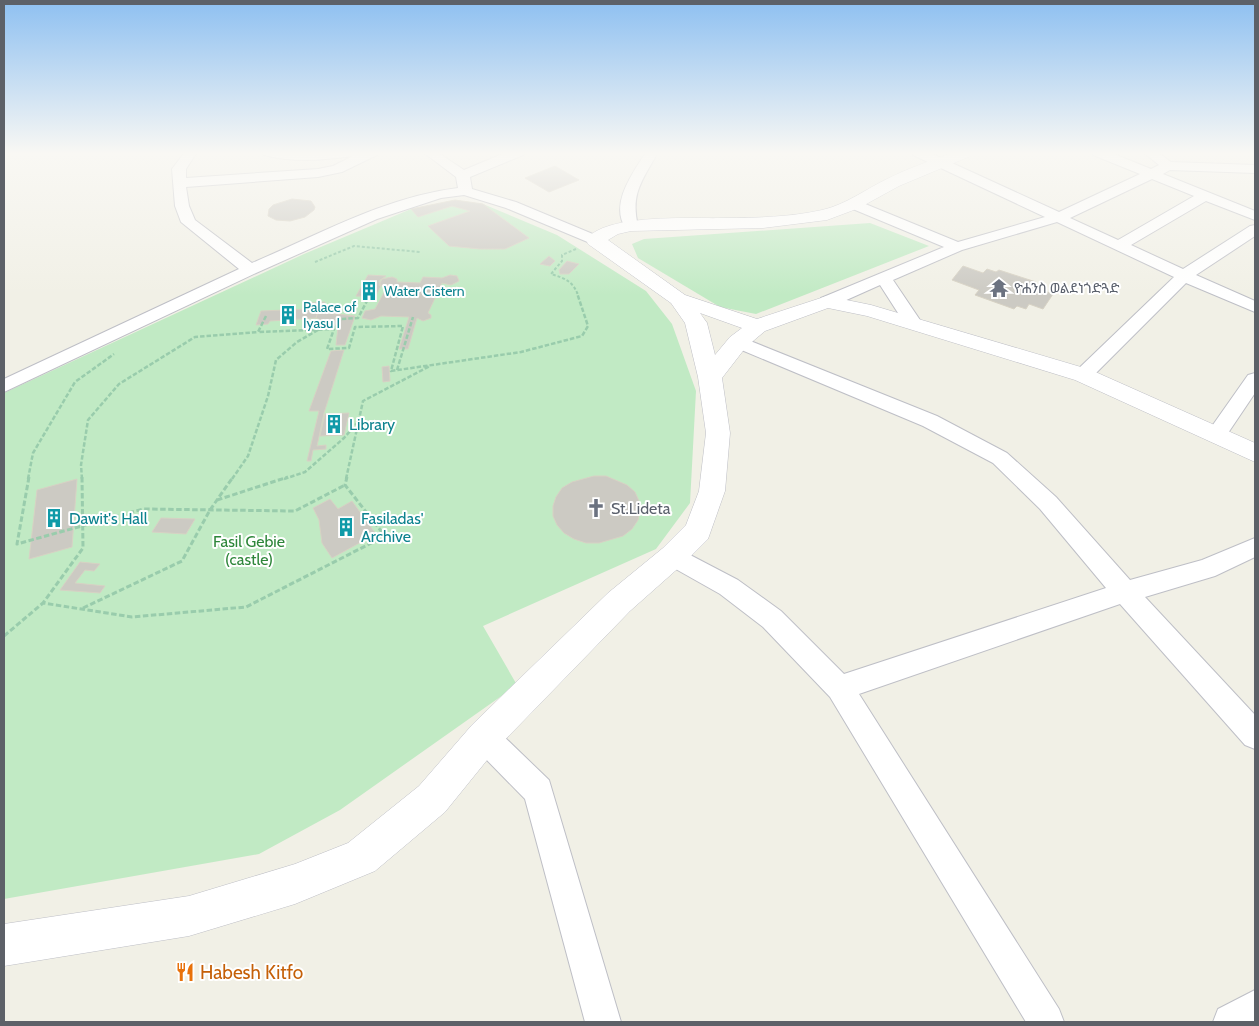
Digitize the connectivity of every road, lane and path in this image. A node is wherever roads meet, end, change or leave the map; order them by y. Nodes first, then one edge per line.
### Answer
1 (181, 200) edge
2 (419, 200) edge
3 (494, 200) edge
4 (629, 200) edge
5 (860, 200) edge
6 (1023, 200) edge
7 (1097, 200) edge
8 (1198, 200) edge
9 (1217, 200) edge
10 (853, 204) junction
11 (1255, 206) edge
12 (1236, 208) junction
13 (1255, 216) edge
14 (1060, 217) junction
15 (631, 226) junction
16 (1255, 229) edge
17 (595, 240) junction
18 (1120, 245) junction
19 (957, 247) junction
20 (420, 252) dead end
21 (310, 264) dead end
22 (250, 270) junction
23 (1184, 276) junction
24 (884, 278) junction
25 (368, 299) dead end
26 (678, 299) junction
27 (827, 302) junction
28 (1255, 307) edge
29 (266, 316) dead end
30 (413, 316) dead end
31 (913, 323) junction
32 (757, 326) junction
33 (334, 329) junction
34 (319, 330) junction
35 (258, 332) junction
36 (738, 342) junction
37 (116, 354) dead end
38 (430, 366) junction
39 (397, 370) junction
40 (1083, 375) junction
41 (710, 377) junction
42 (1255, 379) edge
43 (5, 384) edge
44 (359, 421) junction
45 (1217, 434) junction
46 (1255, 452) edge
47 (345, 485) junction
48 (216, 500) junction
49 (210, 510) junction
50 (84, 525) junction
51 (1255, 547) edge
52 (673, 556) junction
53 (1125, 592) junction
54 (43, 603) junction
55 (83, 608) junction
56 (4, 636) edge
57 (840, 688) junction
58 (1255, 735) edge
59 (484, 737) junction
60 (4, 945) edge
61 (1255, 1008) edge
62 (603, 1022) edge
63 (1046, 1022) edge
64 (1231, 1022) edge

1 - 22 street
2 - 22 street
3 - 17 street
4 - 15 street
5 - 10 street
6 - 14 street
7 - 14 street
8 - 18 street
9 - 12 street
10 - 15 street
10 - 19 street
11 - 12 street
12 - 13 street
14 - 18 street
14 - 19 street
15 - 17 street
16 - 23 street
17 - 26 street
17 - 38 path
18 - 23 street
19 - 24 street
20 - 21 path
22 - 43 street
23 - 28 street
23 - 40 street
24 - 27 street
24 - 31 street
25 - 33 path
26 - 32 street
26 - 41 street
27 - 31 street
27 - 32 street
29 - 35 path
30 - 39 path
31 - 40 street
32 - 36 street
33 - 34 path
33 - 39 path
34 - 35 path
34 - 48 path
35 - 50 path
36 - 41 street
36 - 53 street
37 - 50 path
38 - 39 path
38 - 44 path
40 - 45 street
41 - 52 street
42 - 45 street
44 - 47 path
44 - 48 path
45 - 46 street
47 - 49 path
47 - 55 path
48 - 49 path
49 - 50 path
49 - 55 path
50 - 54 path
51 - 53 street
52 - 57 street
52 - 59 street
53 - 57 street
53 - 58 street
54 - 55 path
54 - 56 path
57 - 63 street
59 - 60 street
59 - 62 street
61 - 64 street

